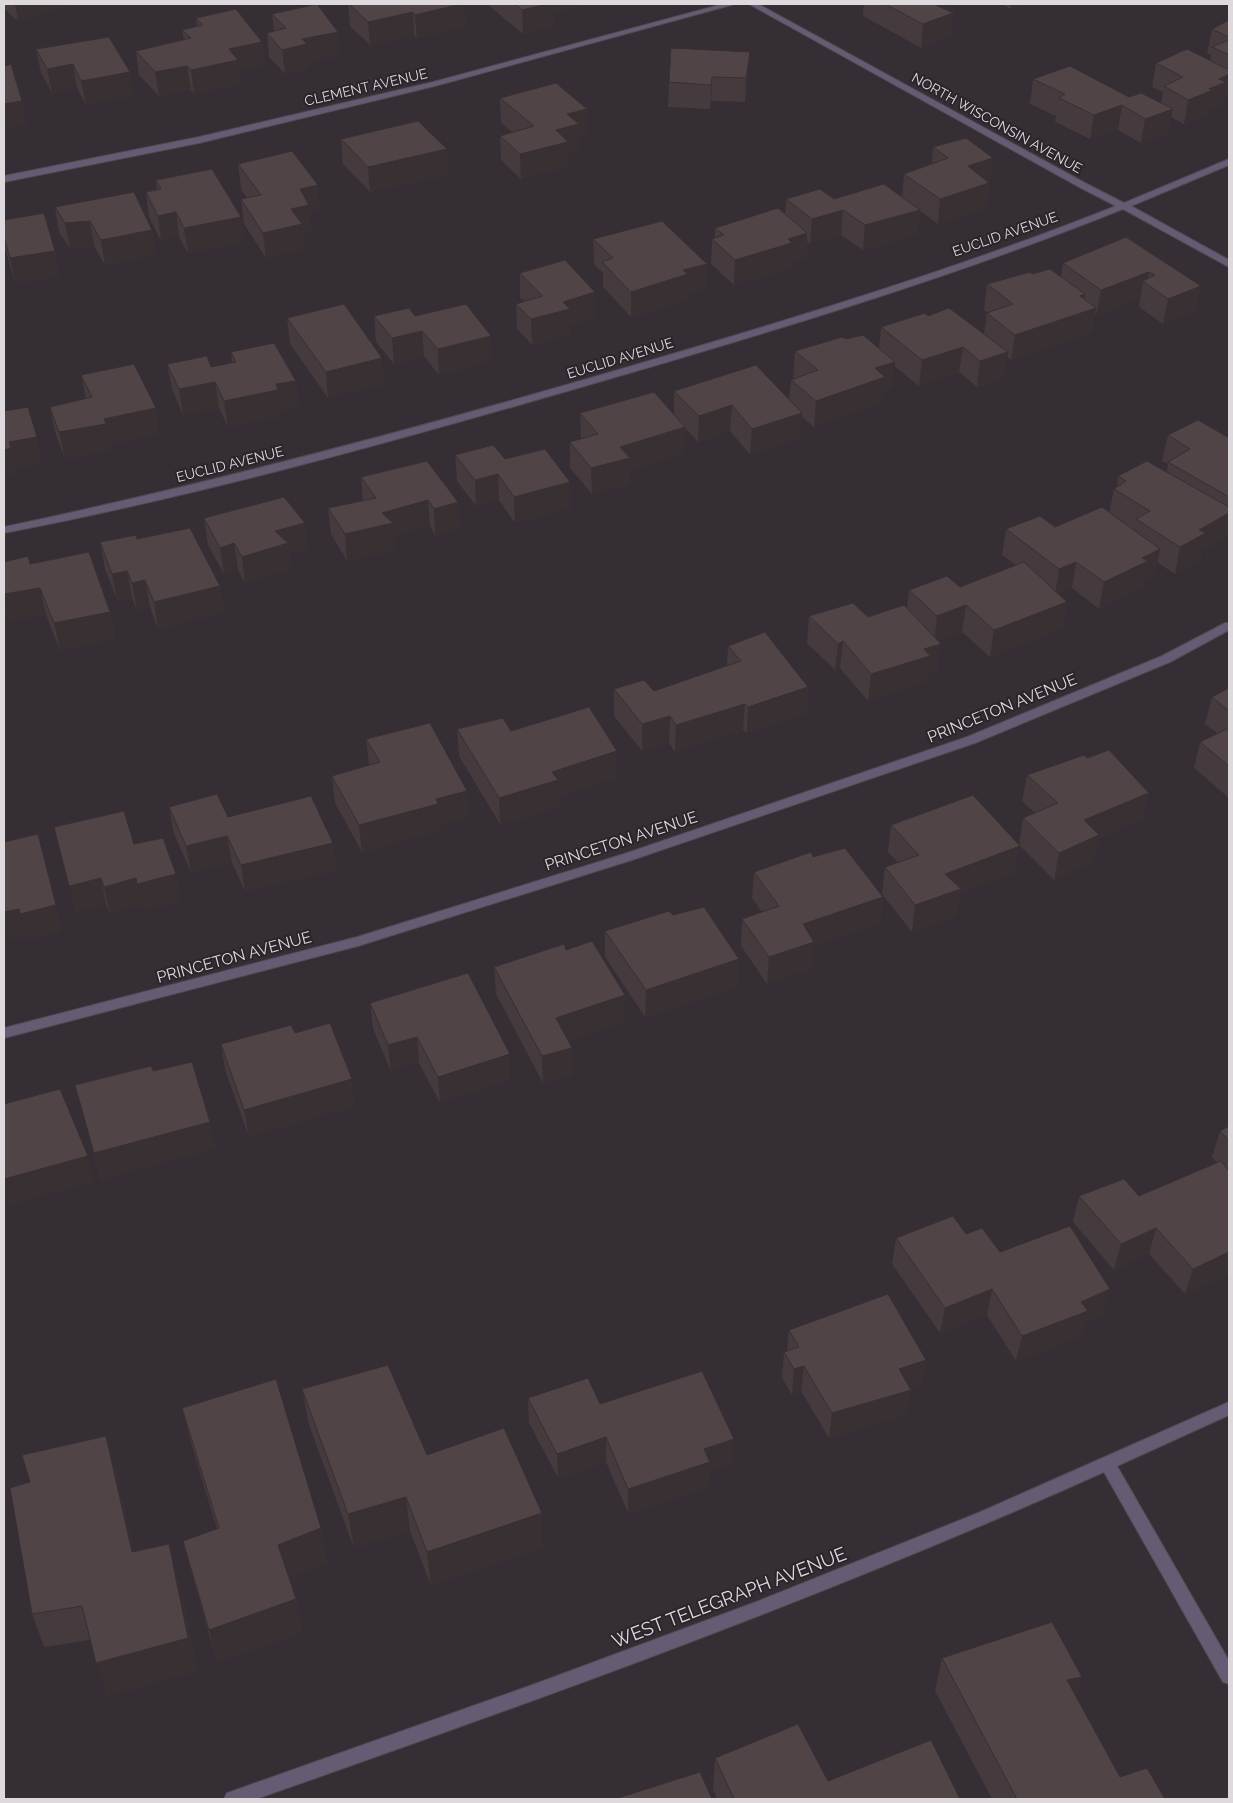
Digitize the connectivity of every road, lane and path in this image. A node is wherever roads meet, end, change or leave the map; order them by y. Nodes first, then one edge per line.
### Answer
1 (731, 4) edge
2 (753, 4) edge
3 (1229, 162) edge
4 (4, 179) edge
5 (1124, 206) junction
6 (1229, 264) edge
7 (4, 530) edge
8 (1229, 626) edge
9 (4, 1033) edge
10 (1229, 1408) edge
11 (1108, 1464) junction
12 (1229, 1676) edge
13 (233, 1799) edge

1 - 4 street, CLEMENT AVENUE
2 - 5 street, NORTH WISCONSIN AVENUE
3 - 5 street, EUCLID AVENUE
5 - 6 street, NORTH WISCONSIN AVENUE
5 - 7 street, EUCLID AVENUE
8 - 9 street, PRINCETON AVENUE
10 - 11 street, WEST TELEGRAPH AVENUE
11 - 12 street
11 - 13 street, WEST TELEGRAPH AVENUE

